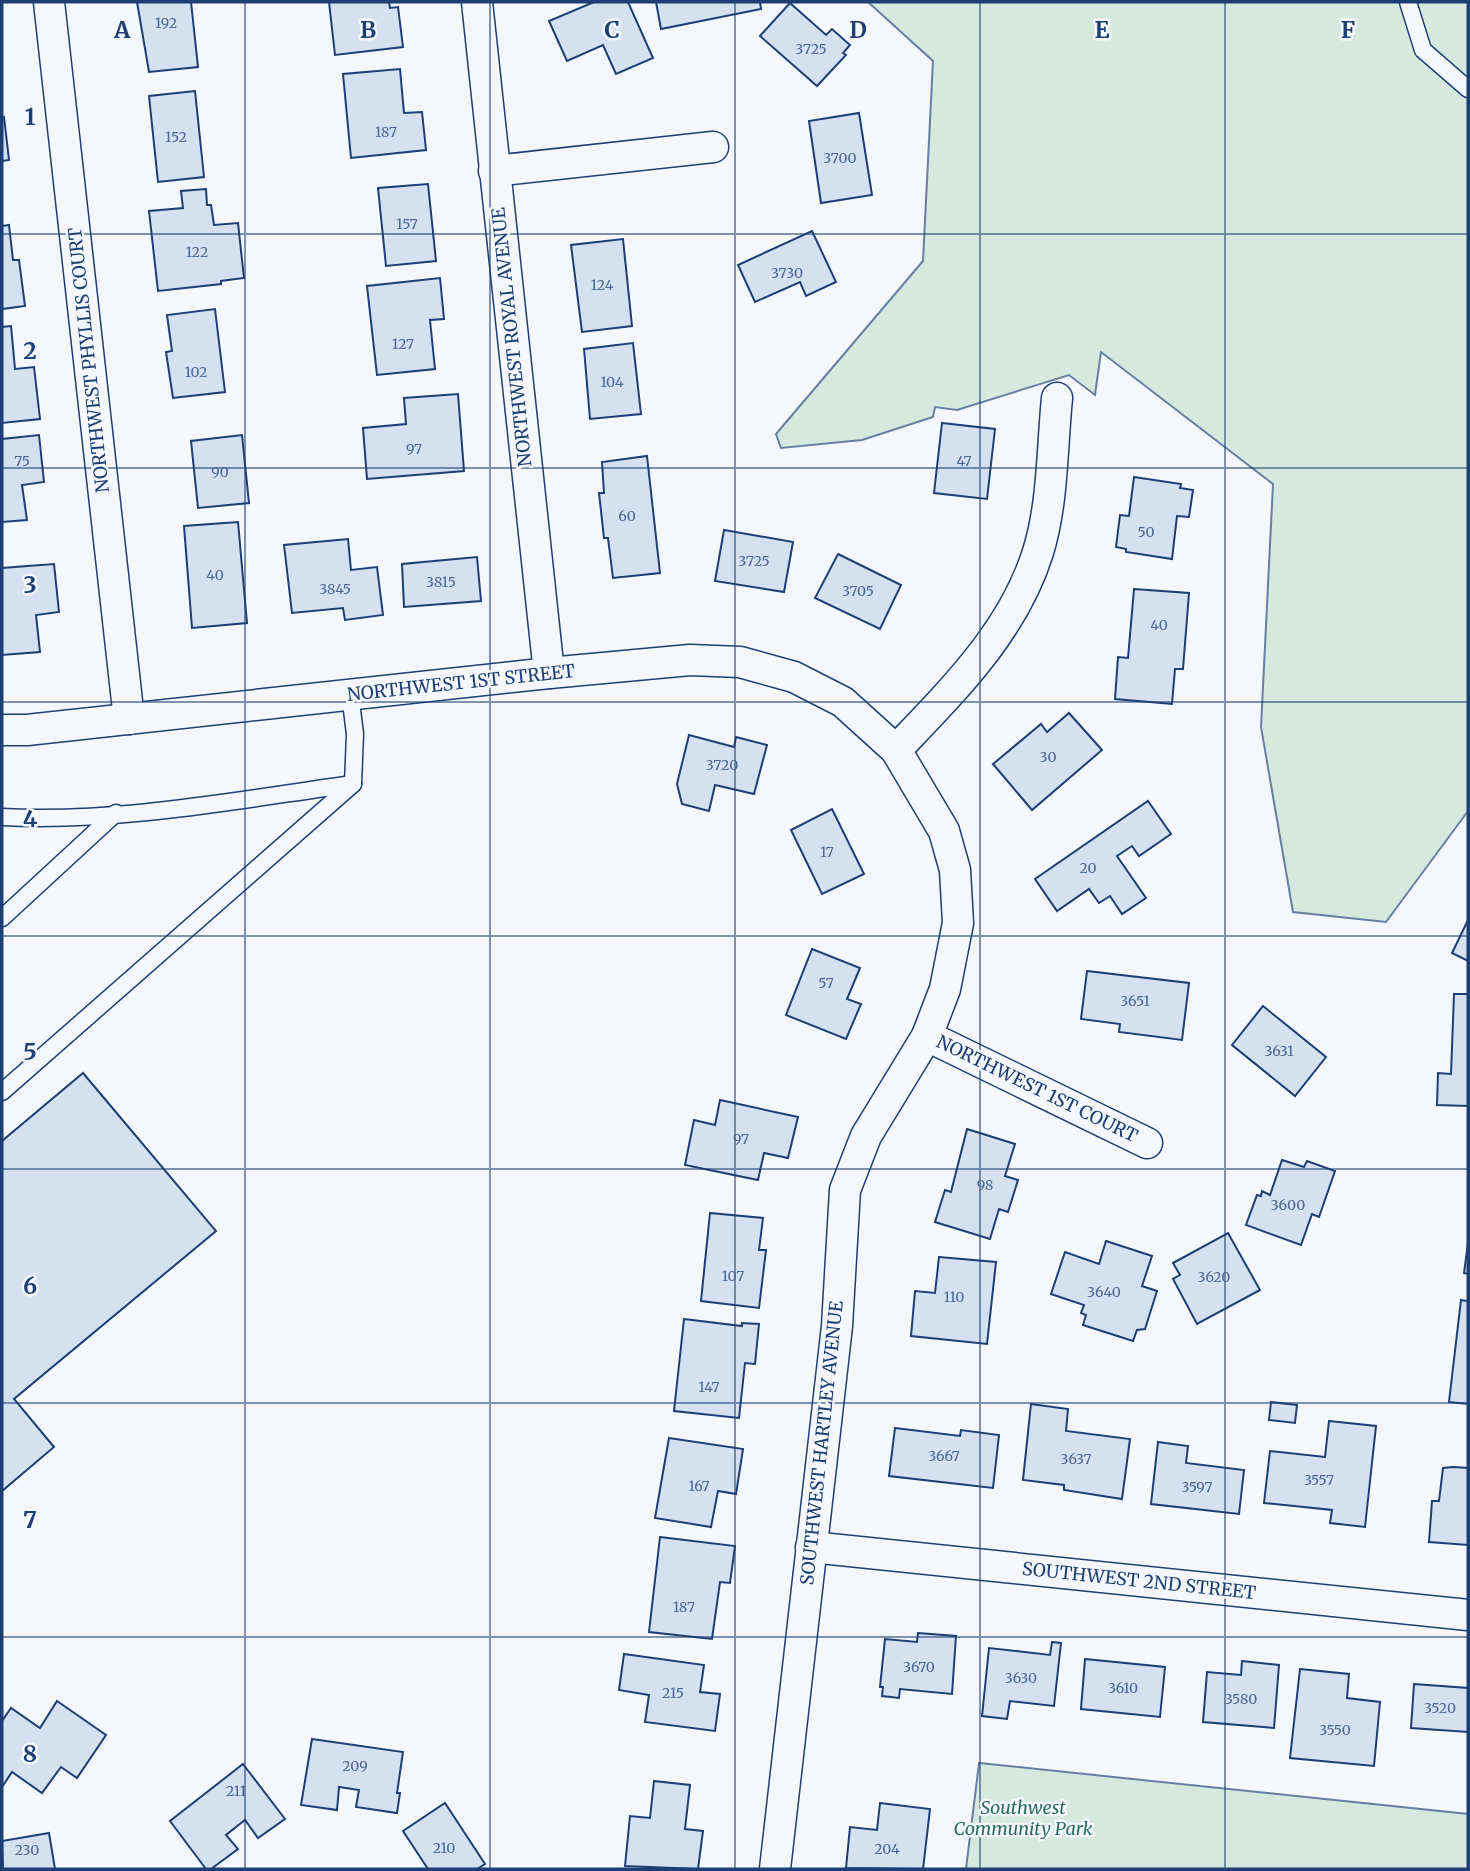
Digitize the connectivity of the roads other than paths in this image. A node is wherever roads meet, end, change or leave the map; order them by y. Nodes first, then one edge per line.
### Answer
1 (49, 2) edge
2 (477, 2) edge
3 (1408, 2) edge
4 (1468, 89) edge
5 (713, 147) dead end
6 (494, 171) junction
7 (1057, 398) dead end
8 (548, 673) junction
9 (350, 694) junction
10 (129, 719) junction
11 (2, 730) edge
12 (896, 750) junction
13 (353, 784) junction
14 (116, 813) junction
15 (2, 817) edge
16 (2, 918) edge
17 (928, 1036) junction
18 (2, 1092) edge
19 (1147, 1143) dead end
20 (811, 1547) junction
21 (1468, 1615) edge
22 (775, 1869) edge

1 - 10 street, NORTHWEST PHYLLIS COURT
2 - 6 street, NORTHWEST ROYAL AVENUE
3 - 4 lane
5 - 6 street
6 - 8 street, NORTHWEST ROYAL AVENUE
7 - 12 street
8 - 9 street, NORTHWEST 1ST STREET
8 - 12 street, NORTHWEST 1ST STREET
9 - 10 street, NORTHWEST 1ST STREET
9 - 13 lane
10 - 11 street, NORTHWEST 1ST STREET
12 - 17 street, NORTHWEST 1ST STREET
13 - 14 lane
13 - 18 lane
14 - 15 lane
14 - 16 lane
17 - 19 street, NORTHWEST 1ST COURT
17 - 20 street, SOUTHWEST HARTLEY AVENUE
20 - 21 street, SOUTHWEST 2ND STREET
20 - 22 street, SOUTHWEST HARTLEY AVENUE

